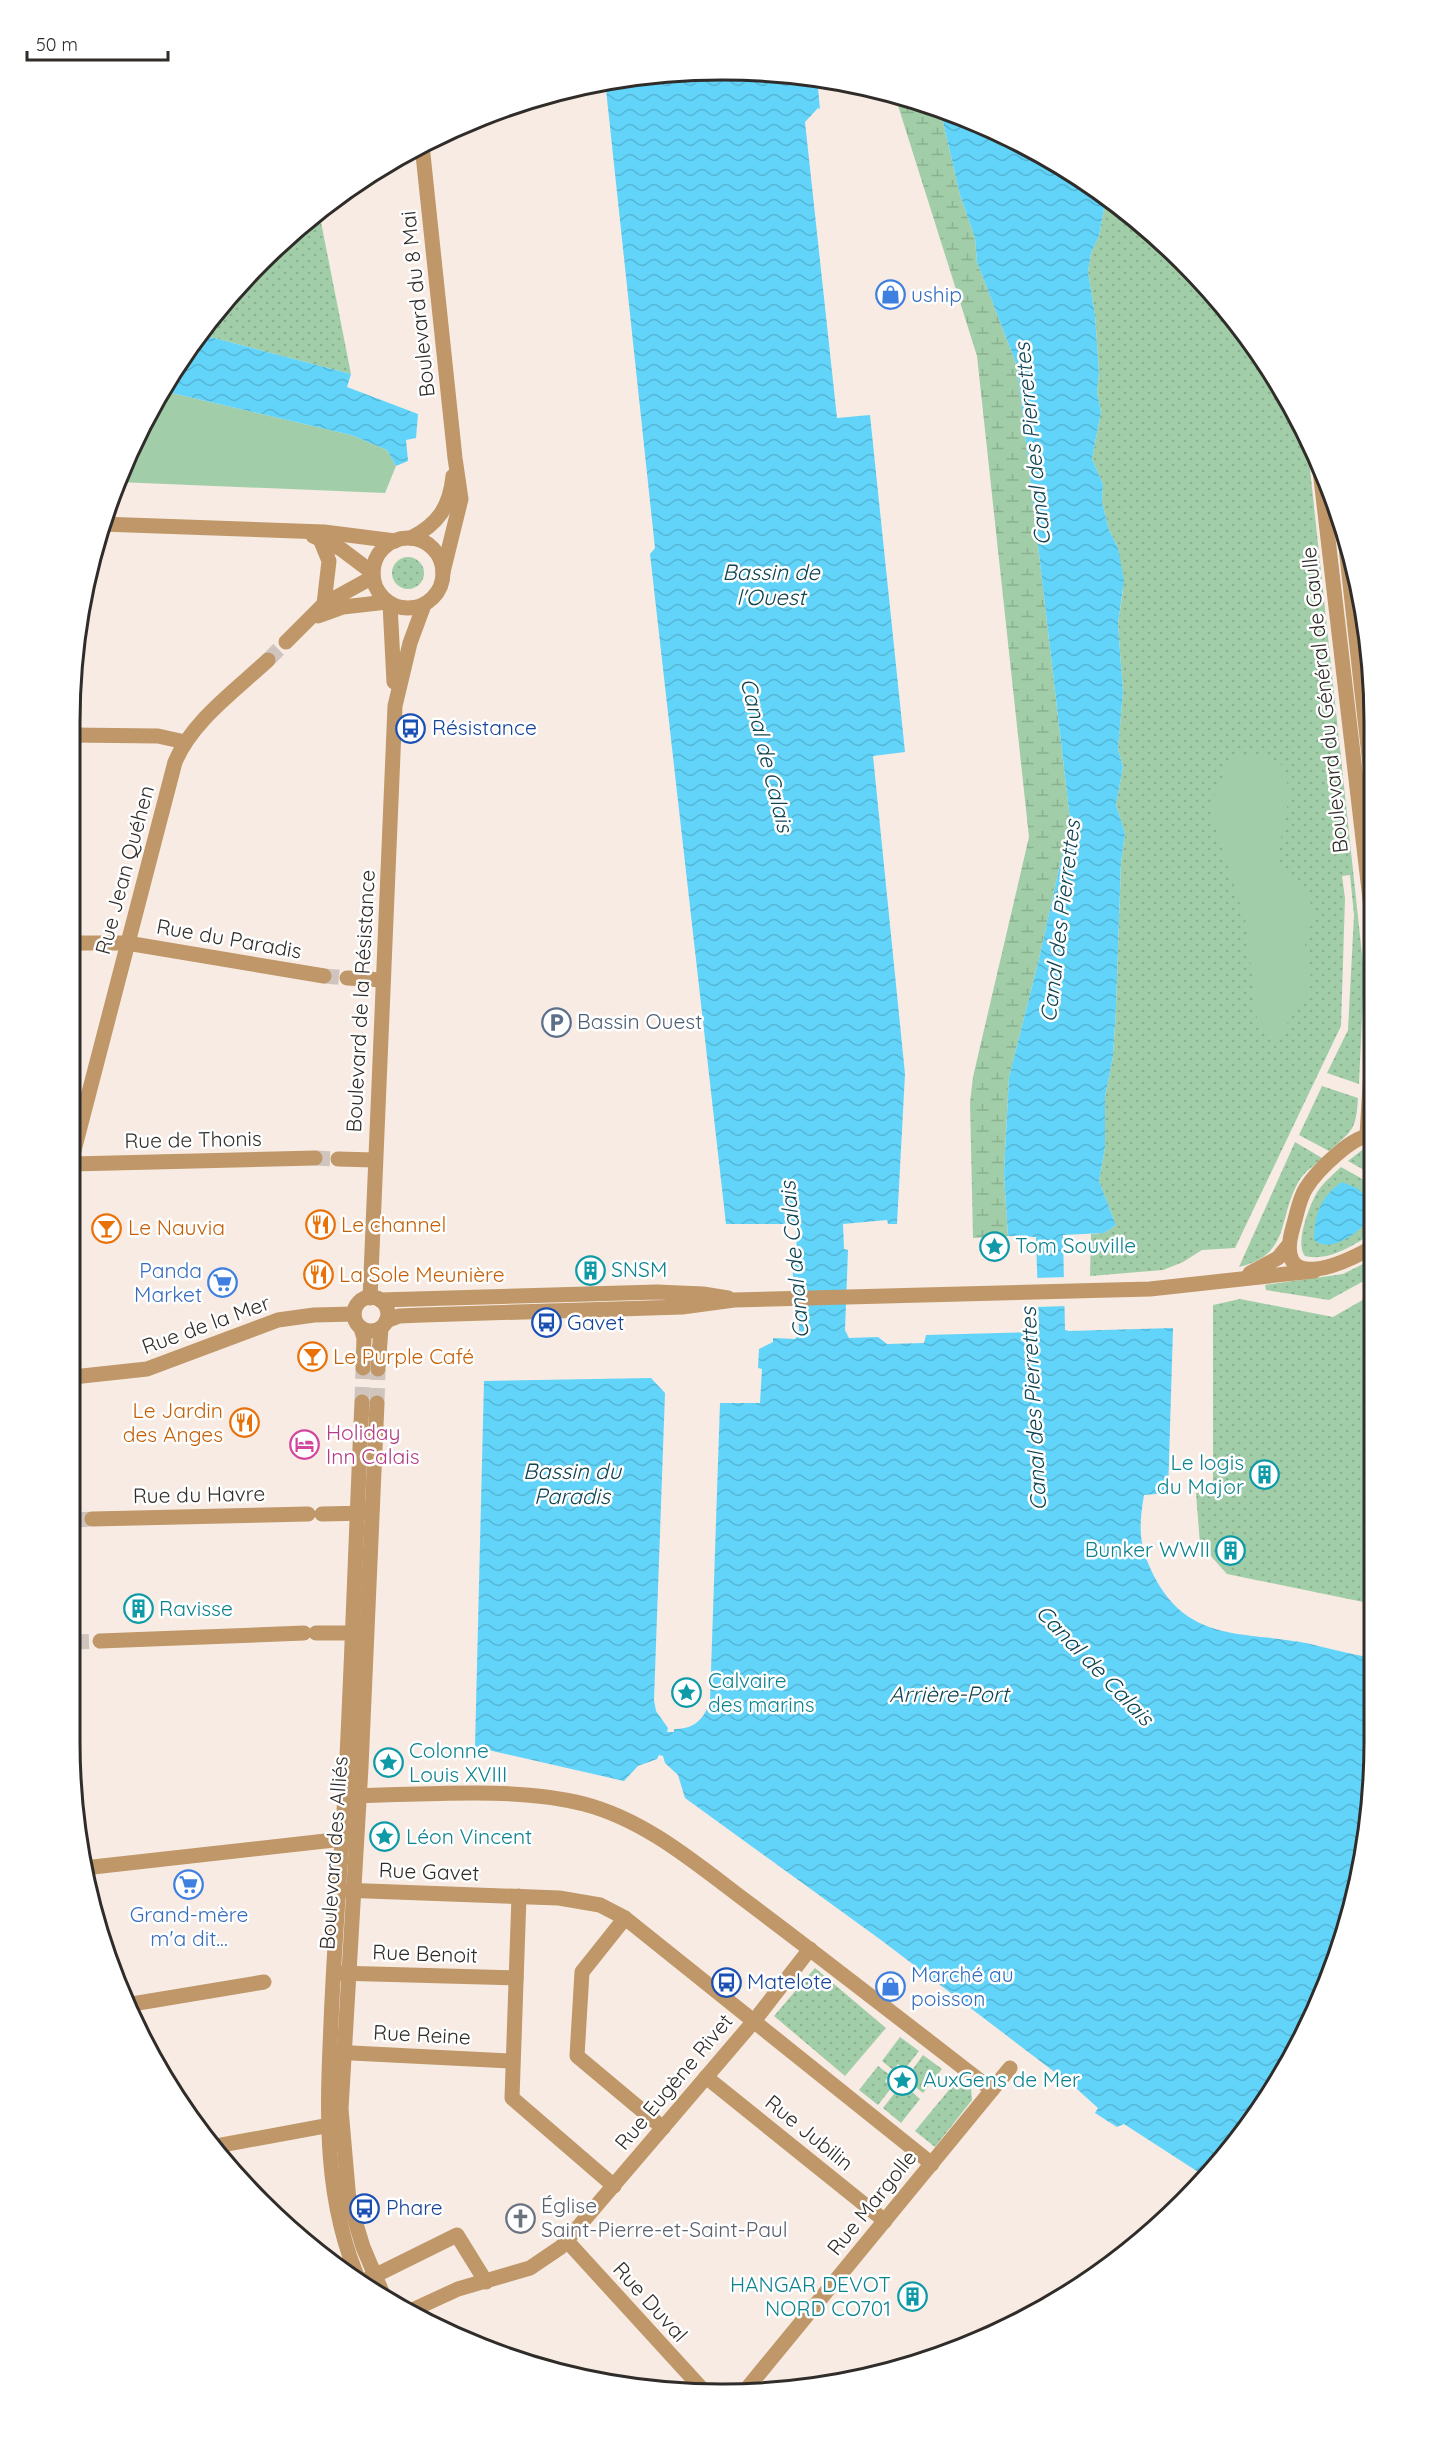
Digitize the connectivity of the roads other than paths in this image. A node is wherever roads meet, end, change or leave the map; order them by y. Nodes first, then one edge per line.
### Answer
1 (423, 154) edge
2 (455, 458) junction
3 (1323, 499) edge
4 (111, 524) edge
5 (289, 532) junction
6 (320, 539) junction
7 (403, 540) junction
8 (443, 572) junction
9 (373, 575) junction
10 (389, 603) junction
11 (324, 604) junction
12 (424, 605) junction
13 (309, 620) junction
14 (286, 642) tunnel mouth
15 (1360, 656) edge
16 (1341, 659) junction
17 (268, 660) tunnel mouth
18 (395, 706) junction
19 (80, 735) edge
20 (185, 742) junction
21 (1364, 857) edge
22 (80, 943) edge
23 (127, 943) junction
24 (324, 976) tunnel mouth
25 (347, 978) tunnel mouth
26 (383, 980) junction
27 (80, 1127) edge
28 (1364, 1138) edge
29 (315, 1158) tunnel mouth
30 (338, 1159) tunnel mouth
31 (374, 1160) junction
32 (80, 1164) edge
33 (1287, 1246) junction
34 (1364, 1251) edge
35 (1314, 1270) junction
36 (1233, 1279) junction
37 (375, 1299) junction
38 (734, 1300) junction
39 (357, 1321) junction
40 (384, 1324) junction
41 (80, 1377) edge
42 (369, 1402) tunnel mouth
43 (364, 1513) junction
44 (92, 1519) tunnel mouth
45 (359, 1633) junction
46 (100, 1641) tunnel mouth
47 (352, 1796) junction
48 (349, 1838) junction
49 (92, 1867) edge
50 (345, 1890) junction
51 (519, 1896) junction
52 (625, 1918) junction
53 (810, 1949) junction
54 (341, 1973) junction
55 (516, 1978) junction
56 (264, 1982) dead end
57 (136, 2003) edge
58 (754, 2021) junction
59 (336, 2053) junction
60 (512, 2061) junction
61 (1010, 2068) dead end
62 (706, 2077) junction
63 (992, 2090) junction
64 (334, 2124) junction
65 (663, 2128) junction
66 (223, 2145) edge
67 (932, 2164) junction
68 (614, 2186) junction
69 (885, 2221) junction
70 (567, 2241) junction
71 (355, 2268) edge
72 (375, 2276) junction
73 (370, 2278) edge
74 (486, 2282) junction
75 (378, 2283) edge
76 (419, 2307) edge
77 (696, 2383) edge
78 (752, 2383) edge

1 - 2 street, Boulevard du 8 Mai
2 - 7 street, Boulevard du 8 Mai
2 - 8 street, Boulevard du 8 Mai
3 - 16 street, Boulevard du Général de Gaulle
4 - 5 street
5 - 6 street
5 - 7 street
6 - 9 street
6 - 11 street
7 - 8 street
7 - 9 street
8 - 12 street
9 - 10 street
9 - 11 street
10 - 12 street
10 - 13 street
10 - 18 street, Boulevard de la Résistance
11 - 13 street
12 - 18 street, Boulevard de la Résistance
13 - 14 street
15 - 16 street
16 - 21 street, Boulevard du Général de Gaulle
17 - 20 street, Rue Jean Quéhen
18 - 26 street, Boulevard de la Résistance
19 - 20 street
20 - 23 street, Rue Jean Quéhen
22 - 23 street, Rue du Paradis
23 - 24 street, Rue du Paradis
23 - 27 street, Rue Jean Quéhen
25 - 26 street
26 - 31 street, Boulevard de la Résistance
28 - 33 street
29 - 32 street, Rue de Thonis
30 - 31 street
31 - 37 street, Boulevard de la Résistance
33 - 35 street
33 - 36 street
34 - 35 street
35 - 36 street
36 - 38 street
37 - 38 street
37 - 39 street
37 - 40 street
38 - 40 street
39 - 40 street
39 - 40 street
39 - 41 street, Rue de la Mer
42 - 43 street, Boulevard des Alliés
43 - 44 street, Rue du Havre
43 - 45 street, Boulevard des Alliés
45 - 46 street
45 - 47 street, Boulevard des Alliés
47 - 48 street, Boulevard des Alliés
47 - 53 street
48 - 49 street
48 - 50 street, Boulevard des Alliés
50 - 51 street, Rue Gavet
50 - 54 street, Boulevard des Alliés
51 - 52 street, Rue Gavet
51 - 55 street
52 - 58 street, Rue Gavet
52 - 65 street
53 - 58 street, Rue Eugène Rivet
53 - 63 street
54 - 55 street, Rue Benoit
54 - 59 street, Boulevard des Alliés
55 - 60 street
56 - 57 street
58 - 62 street, Rue Eugène Rivet
58 - 67 street, Rue Gavet
59 - 60 street, Rue Reine
59 - 64 street, Boulevard des Alliés
60 - 68 street
61 - 63 street, Rue Margolle
62 - 65 street, Rue Eugène Rivet
62 - 69 street, Rue Jubilin
63 - 67 street, Rue Margolle
64 - 66 street
64 - 71 street, Boulevard des Alliés
64 - 72 street, Boulevard des Alliés
65 - 68 street, Rue Eugène Rivet
67 - 69 street, Rue Margolle
68 - 70 street, Rue Eugène Rivet
69 - 78 street, Rue Margolle
70 - 74 street, Rue Eugène Rivet
70 - 77 street, Rue Duval
72 - 73 street
72 - 74 street
72 - 75 street, Boulevard des Alliés
74 - 76 street, Rue Eugène Rivet

